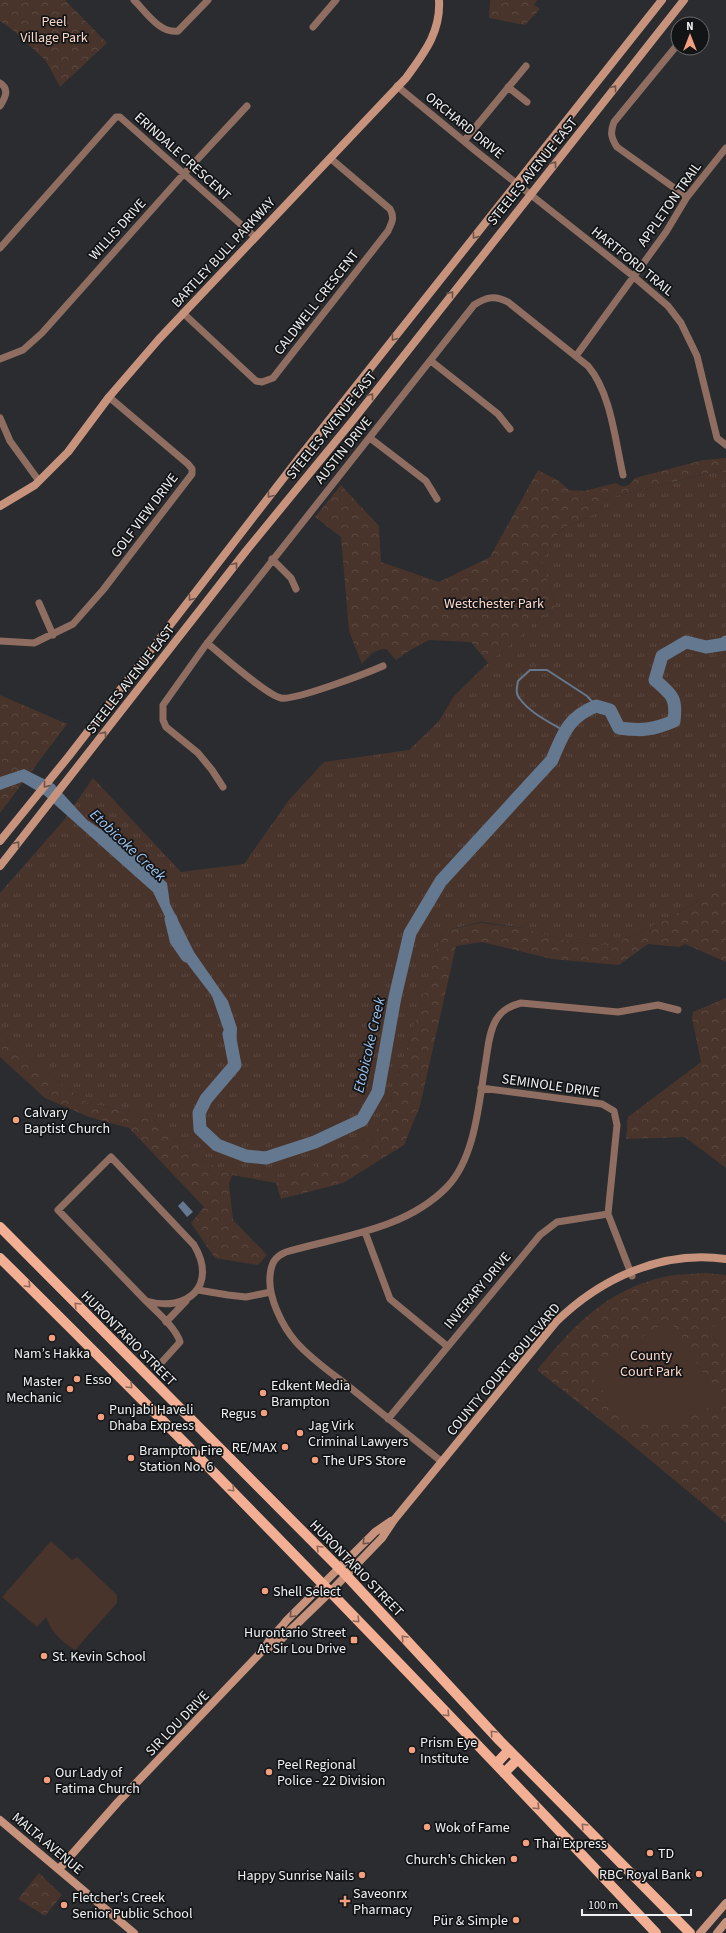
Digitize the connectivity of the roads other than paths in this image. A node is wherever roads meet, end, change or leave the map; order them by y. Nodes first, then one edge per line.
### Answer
1 (134, 0) edge
2 (208, 0) edge
3 (336, 0) edge
4 (439, 0) edge
5 (662, 0) edge
6 (684, 0) edge
7 (313, 26) dead end
8 (670, 54) edge
9 (526, 66) dead end
10 (0, 83) edge
11 (397, 86) junction
12 (508, 87) junction
13 (527, 102) dead end
14 (0, 106) edge
15 (247, 106) dead end
16 (464, 141) junction
17 (726, 148) edge
18 (330, 158) junction
19 (184, 173) junction
20 (517, 184) junction
21 (530, 194) junction
22 (687, 197) junction
23 (255, 237) junction
24 (0, 248) edge
25 (633, 276) junction
26 (183, 313) junction
27 (576, 356) junction
28 (0, 358) edge
29 (431, 361) junction
30 (109, 397) junction
31 (0, 418) edge
32 (510, 429) dead end
33 (370, 438) junction
34 (726, 445) edge
35 (623, 475) dead end
36 (40, 481) junction
37 (437, 499) dead end
38 (0, 506) edge
39 (272, 559) junction
40 (296, 589) dead end
41 (39, 603) dead end
42 (53, 635) junction
43 (0, 641) edge
44 (207, 643) junction
45 (382, 666) dead end
46 (223, 788) dead end
47 (0, 841) edge
48 (0, 866) edge
49 (678, 1010) dead end
50 (481, 1088) junction
51 (608, 1214) junction
52 (0, 1227) edge
53 (365, 1232) junction
54 (0, 1258) edge
55 (726, 1259) edge
56 (632, 1274) junction
57 (198, 1290) junction
58 (271, 1292) junction
59 (190, 1297) junction
60 (146, 1301) junction
61 (166, 1322) junction
62 (447, 1346) junction
63 (161, 1364) dead end
64 (388, 1419) junction
65 (442, 1462) junction
66 (394, 1520) junction
67 (339, 1568) junction
68 (346, 1575) junction
69 (322, 1584) junction
70 (330, 1592) junction
71 (266, 1648) junction
72 (509, 1750) junction
73 (518, 1759) junction
74 (496, 1764) junction
75 (504, 1773) junction
76 (0, 1820) edge
77 (59, 1870) junction
78 (726, 1903) edge
79 (726, 1922) edge
80 (134, 1933) edge
81 (656, 1933) edge
82 (690, 1933) edge
83 (700, 1933) edge
84 (717, 1933) edge

1 - 2 street
3 - 7 street
4 - 11 main road, BARTLEY BULL PARKWAY
5 - 20 main road, STEELES AVENUE EAST
21 -> 6 main road, STEELES AVENUE EAST
8 - 22 street
9 - 12 street
10 - 14 street
11 - 16 street, ORCHARD DRIVE
11 - 18 main road, BARTLEY BULL PARKWAY
12 - 13 street
12 - 16 street
15 - 19 street, WILLIS DRIVE
16 - 20 street, ORCHARD DRIVE
17 - 22 street, APPLETON TRAIL
18 - 23 main road, BARTLEY BULL PARKWAY
18 - 26 street, CALDWELL CRESCENT
19 - 23 street, ERINDALE CRESCENT
19 - 24 street, ERINDALE CRESCENT
19 - 28 street, WILLIS DRIVE
20 - 21 street, HARTFORD TRAIL
20 -> 47 main road, STEELES AVENUE EAST
21 - 25 street, HARTFORD TRAIL
48 -> 21 main road, STEELES AVENUE EAST
22 - 25 street, APPLETON TRAIL
23 - 26 main road, BARTLEY BULL PARKWAY
25 - 27 street
25 - 34 street, HARTFORD TRAIL
26 - 30 main road, BARTLEY BULL PARKWAY
27 - 29 street, AUSTIN DRIVE
27 - 35 street, AUSTIN DRIVE
29 - 32 street
29 - 33 street, AUSTIN DRIVE
30 - 36 main road, BARTLEY BULL PARKWAY
30 - 42 street, GOLF VIEW DRIVE
31 - 36 street
33 - 37 street
33 - 39 street, AUSTIN DRIVE
36 - 38 main road, BARTLEY BULL PARKWAY
39 - 40 street
39 - 44 street, AUSTIN DRIVE
41 - 42 street
42 - 43 street, GOLF VIEW DRIVE
44 - 45 street
44 - 46 street, AUSTIN DRIVE
49 - 50 street
50 - 51 street, SEMINOLE DRIVE
50 - 53 street
51 - 56 street, SEMINOLE DRIVE
51 - 62 street, INVERARY DRIVE
67 -> 52 main road, HURONTARIO STREET
53 - 58 street
53 - 62 street
54 -> 69 main road
55 - 56 main road, COUNTY COURT BOULEVARD
56 - 65 main road, COUNTY COURT BOULEVARD
57 - 58 street
57 - 59 street
57 - 60 street
58 - 64 street
59 - 60 street
59 - 61 street
60 - 61 street
61 - 63 street
62 - 64 street, INVERARY DRIVE
64 - 65 street
65 - 66 main road, COUNTY COURT BOULEVARD
66 -> 67 main road, COUNTY COURT BOULEVARD
66 - 68 main road, COUNTY COURT BOULEVARD
67 - 68 main road, HURONTARIO STREET
67 - 69 main road, SIR LOU DRIVE
68 - 70 main road, SIR LOU DRIVE
72 -> 68 main road, HURONTARIO STREET
69 - 70 main road
69 -> 71 main road, SIR LOU DRIVE
70 - 71 main road, SIR LOU DRIVE
70 -> 74 main road
71 - 77 main road, SIR LOU DRIVE
72 - 73 main road, HURONTARIO STREET
72 - 74 main road
73 - 75 main road
82 -> 73 main road, HURONTARIO STREET
74 - 75 main road
75 -> 81 main road
76 - 77 main road, MALTA AVENUE
77 - 80 main road, MALTA AVENUE
78 - 83 main road
79 - 84 main road

